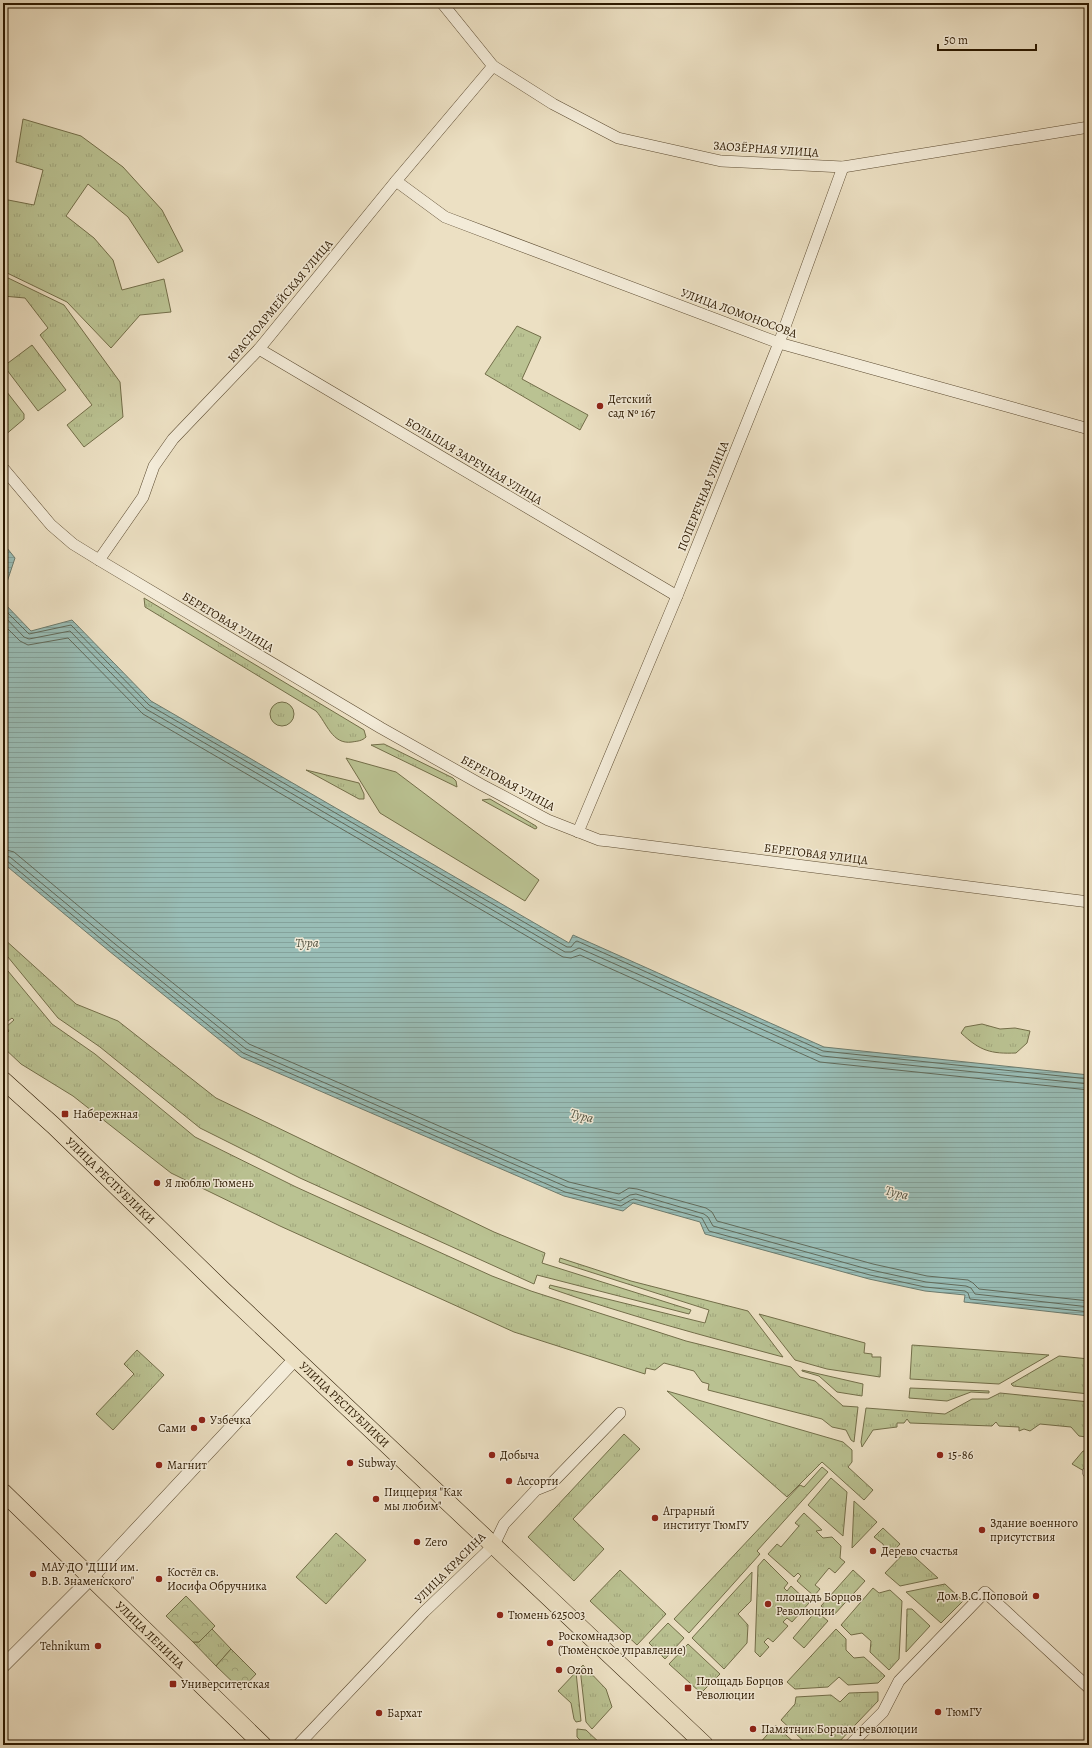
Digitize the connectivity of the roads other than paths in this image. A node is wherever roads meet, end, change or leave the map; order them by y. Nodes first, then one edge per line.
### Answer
1 (442, 3) edge
2 (493, 66) junction
3 (1089, 127) edge
4 (843, 167) junction
5 (396, 181) junction
6 (779, 343) junction
7 (259, 349) junction
8 (1089, 429) edge
9 (3, 468) edge
10 (99, 560) junction
11 (677, 596) junction
12 (578, 832) junction
13 (1089, 902) edge
14 (3, 1080) edge
15 (296, 1358) junction
16 (620, 1413) dead end
17 (3, 1492) edge
18 (494, 1545) junction
19 (91, 1578) junction
20 (3, 1666) edge
21 (1089, 1688) edge
22 (263, 1745) edge
23 (298, 1745) edge
24 (705, 1745) edge
25 (850, 1745) edge

1 - 2 street, ЗАОЗЁРНАЯ УЛИЦА
2 - 4 street, ЗАОЗЁРНАЯ УЛИЦА
2 - 5 street, КРАСНОАРМЕЙСКАЯ УЛИЦА
3 - 4 street, ЗАОЗЁРНАЯ УЛИЦА
4 - 6 street, ПОПЕРЕЧНАЯ УЛИЦА
5 - 6 street, УЛИЦА ЛОМОНОСОВА
5 - 7 street, КРАСНОАРМЕЙСКАЯ УЛИЦА
6 - 8 street, УЛИЦА ЛОМОНОСОВА
6 - 11 street, ПОПЕРЕЧНАЯ УЛИЦА
7 - 10 street, КРАСНОАРМЕЙСКАЯ УЛИЦА
7 - 11 street, БОЛЬШАЯ ЗАРЕЧНАЯ УЛИЦА
9 - 10 street, БЕРЕГОВАЯ УЛИЦА
10 - 12 street, БЕРЕГОВАЯ УЛИЦА
11 - 12 street, ПОПЕРЕЧНАЯ УЛИЦА
12 - 13 street, БЕРЕГОВАЯ УЛИЦА
14 - 15 main road, УЛИЦА РЕСПУБЛИКИ
15 - 18 main road, УЛИЦА РЕСПУБЛИКИ
15 - 19 street
16 - 18 street, УЛИЦА КРАСИНА
17 - 19 main road, УЛИЦА ЛЕНИНА
18 - 23 street, УЛИЦА КРАСИНА
18 - 24 main road, УЛИЦА РЕСПУБЛИКИ
19 - 20 street
19 - 22 main road, УЛИЦА ЛЕНИНА
21 - 25 street

